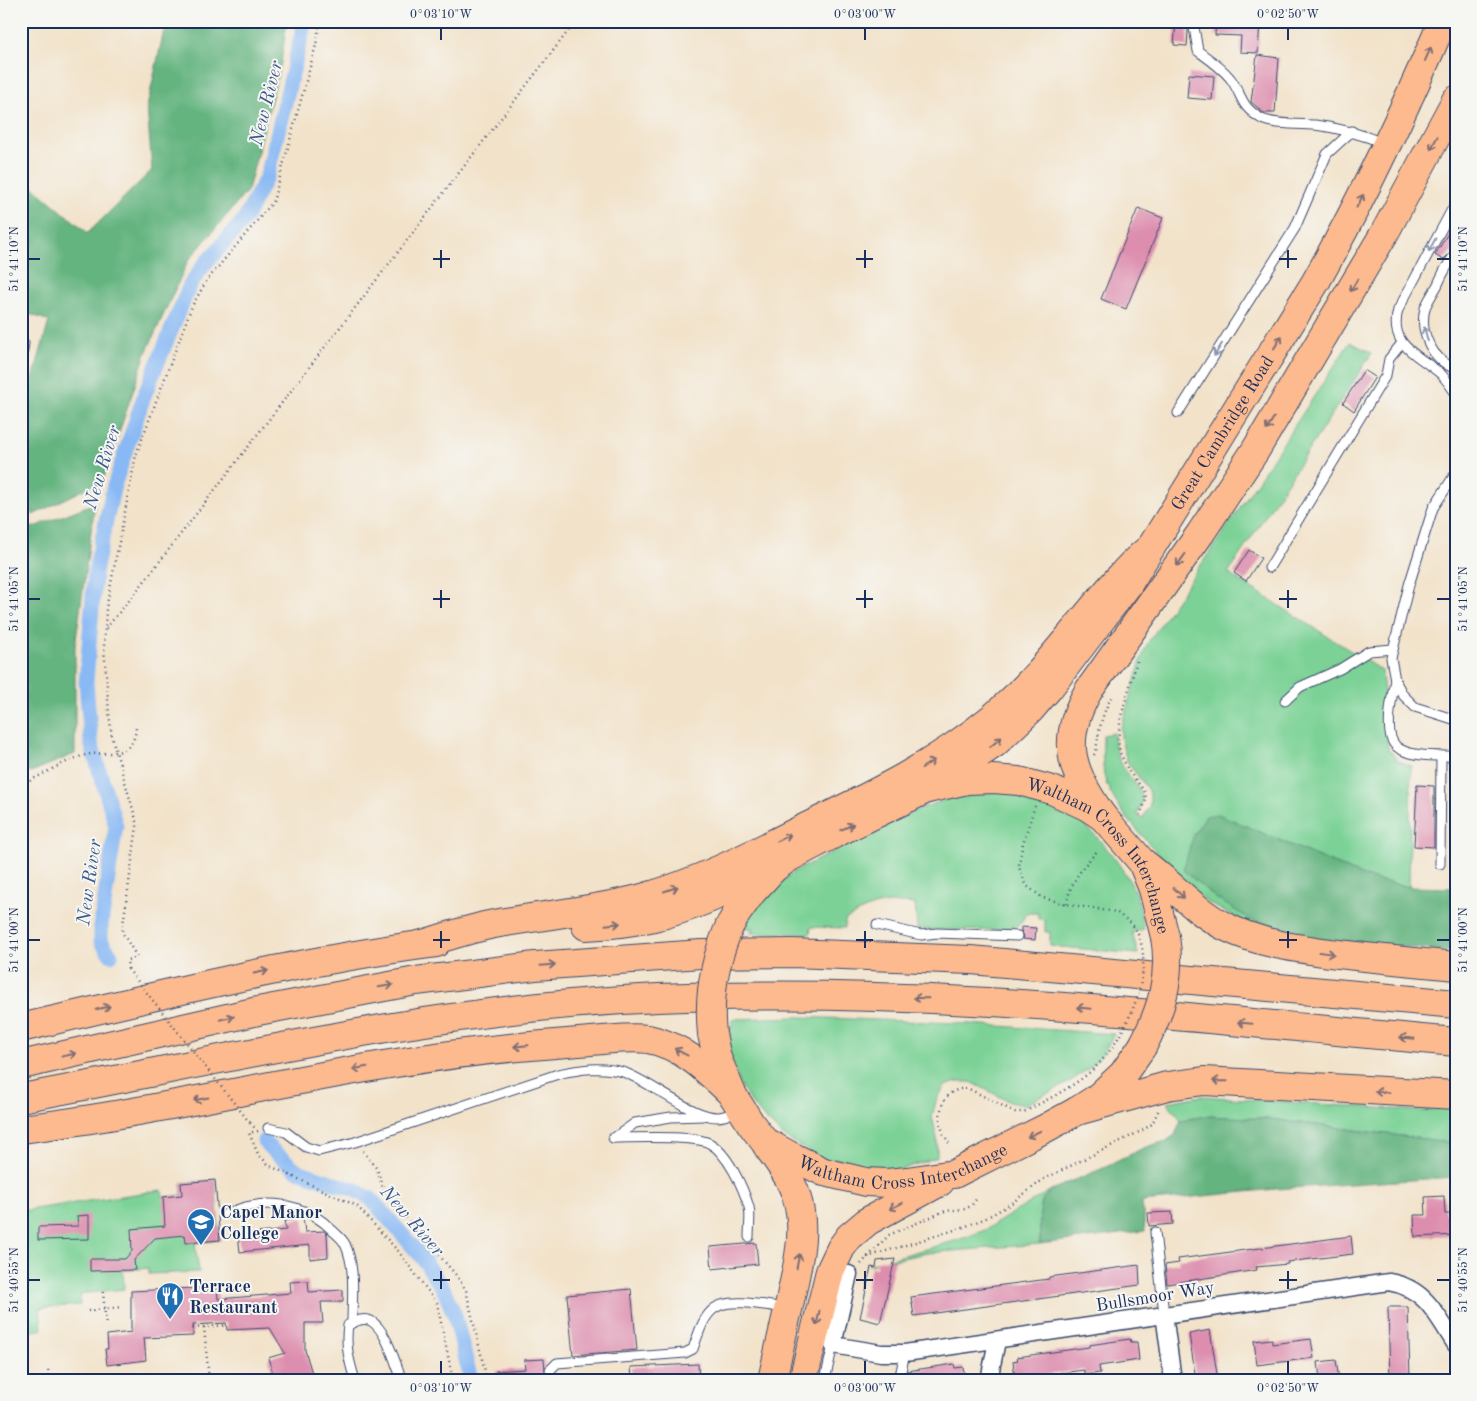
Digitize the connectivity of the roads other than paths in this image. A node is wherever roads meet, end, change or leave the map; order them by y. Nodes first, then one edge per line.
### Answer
1 (1192, 21) edge
2 (1443, 21) edge
3 (1456, 100) edge
4 (1352, 131) junction
5 (1388, 145) junction
6 (1456, 202) edge
7 (1456, 254) edge
8 (21, 341) edge
9 (1402, 343) junction
10 (21, 365) edge
11 (1456, 370) edge
12 (1456, 394) edge
13 (1178, 414) dead end
14 (1456, 473) edge
15 (1151, 547) junction
16 (1269, 568) dead end
17 (1393, 649) junction
18 (1395, 680) junction
19 (1285, 701) dead end
20 (1456, 720) edge
21 (1441, 756) junction
22 (1456, 756) edge
23 (927, 789) junction
24 (1103, 817) junction
25 (1142, 862) junction
26 (1440, 864) dead end
27 (774, 868) junction
28 (877, 925) dead end
29 (1018, 936) dead end
30 (419, 945) junction
31 (920, 946) junction
32 (1456, 966) edge
33 (1456, 1004) edge
34 (21, 1028) edge
35 (1456, 1042) edge
36 (21, 1065) edge
37 (1456, 1095) edge
38 (21, 1098) edge
39 (736, 1100) junction
40 (1077, 1111) junction
41 (709, 1116) junction
42 (268, 1128) dead end
43 (21, 1129) edge
44 (764, 1141) junction
45 (954, 1174) junction
46 (226, 1214) dead end
47 (1155, 1232) dead end
48 (749, 1237) dead end
49 (849, 1274) dead end
50 (788, 1308) junction
51 (1164, 1314) junction
52 (352, 1323) junction
53 (997, 1341) junction
54 (833, 1345) junction
55 (1456, 1345) edge
56 (905, 1353) junction
57 (550, 1370) dead end
58 (356, 1380) edge
59 (402, 1380) edge
60 (772, 1380) edge
61 (803, 1380) edge
62 (825, 1380) edge
63 (899, 1380) edge
64 (988, 1380) edge
65 (1173, 1380) edge

1 - 4 lane
5 -> 2 highway, Great Cambridge Road
3 -> 24 highway, Great Cambridge Road
4 - 5 lane
4 -> 13 lane
15 -> 5 highway, Great Cambridge Road
6 -> 9 lane
11 -> 7 lane
8 - 10 lane
9 - 12 lane
9 - 16 lane
14 - 17 lane
23 -> 15 highway, Great Cambridge Road
30 -> 15 highway
17 - 18 lane
17 - 19 lane
18 - 20 lane
18 - 21 lane
21 - 22 lane
21 - 26 lane
23 - 24 highway, Waltham Cross Interchange
27 -> 23 highway, Waltham Cross Interchange
24 - 25 highway, Waltham Cross Interchange
25 -> 32 highway
25 - 40 highway, Waltham Cross Interchange, bridge
30 -> 27 highway
27 - 39 highway, Waltham Cross Interchange, bridge
28 - 31 lane
29 - 31 lane
34 -> 30 highway
31 - 33 highway
36 -> 31 highway
35 -> 38 highway
37 -> 40 highway
39 - 41 lane
39 -> 43 highway
39 - 44 highway, Waltham Cross Interchange
40 -> 45 highway, Waltham Cross Interchange
41 - 42 lane
41 - 48 lane
44 - 45 highway, Waltham Cross Interchange
50 -> 44 highway
45 -> 61 highway
46 - 52 lane
47 - 51 lane
49 - 54 street
50 - 57 lane
50 - 60 highway
51 - 53 street, Bullsmoor Way
51 - 55 street, Bullsmoor Way
51 - 65 street
52 - 58 lane
52 - 59 lane
53 - 56 street, Bullsmoor Way
53 - 64 street
54 - 56 street, Bullsmoor Way
54 - 62 lane
56 - 63 lane

